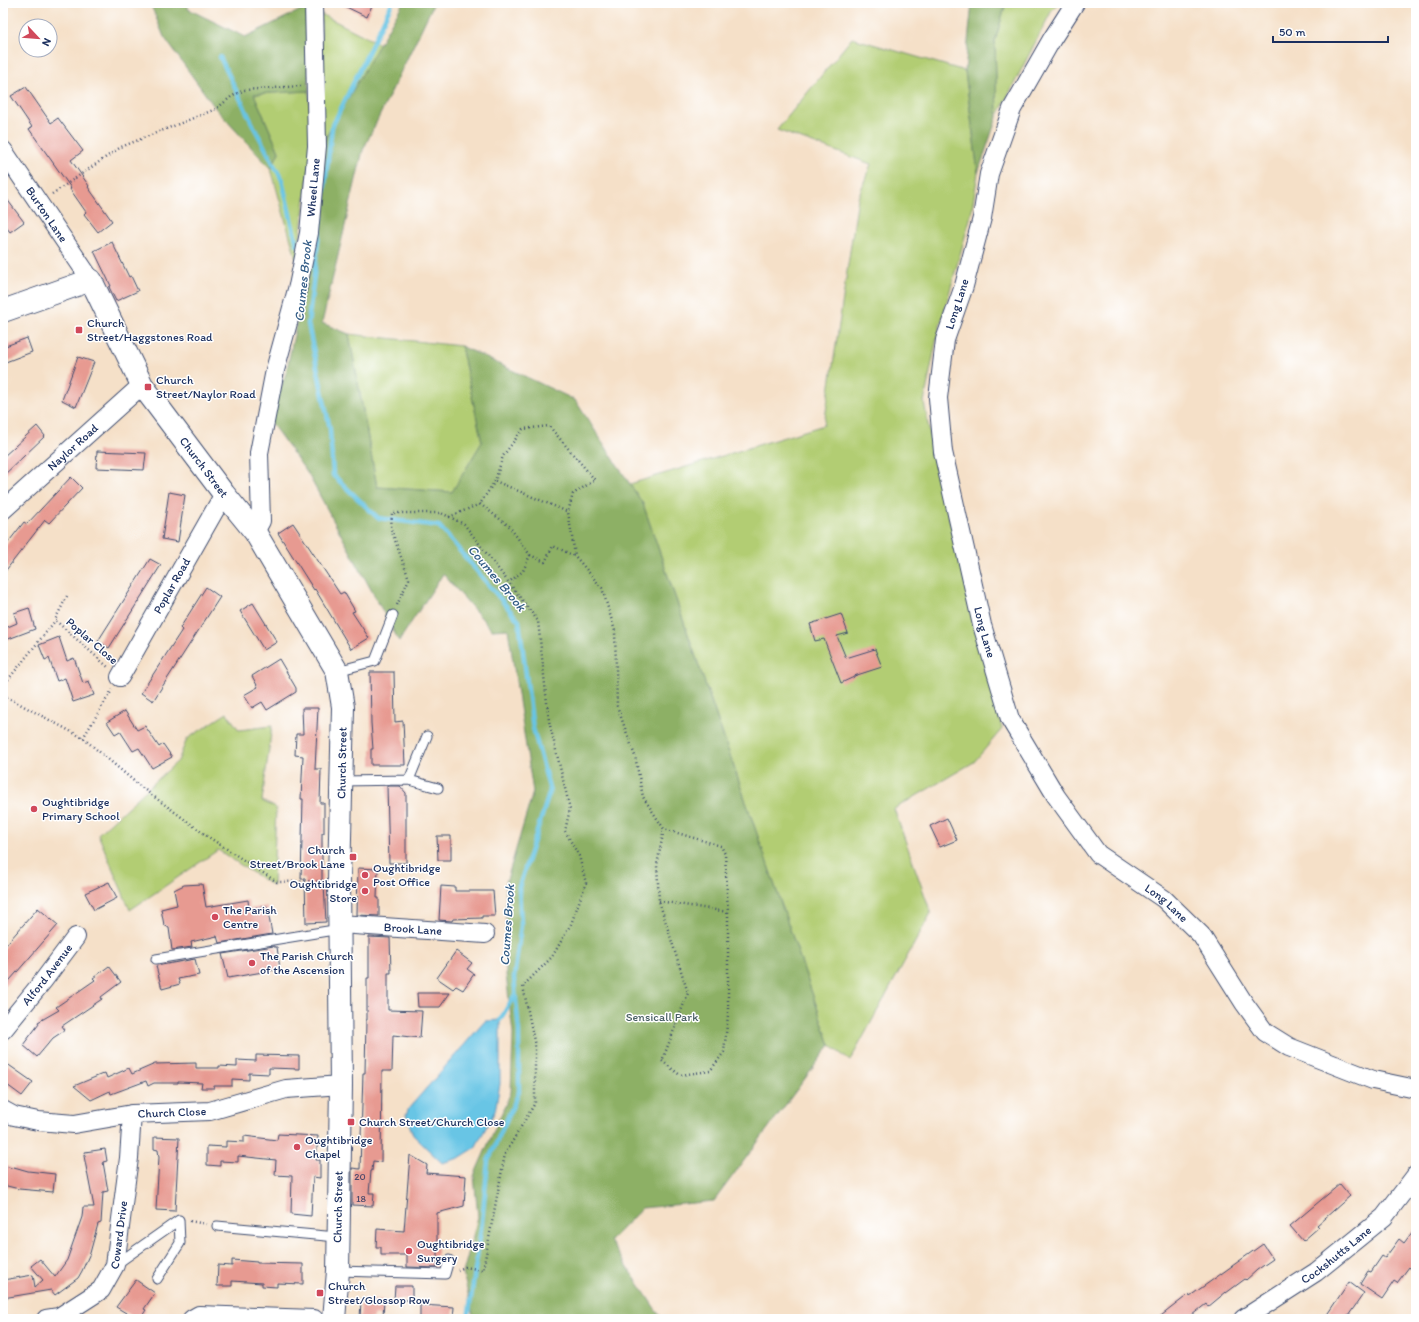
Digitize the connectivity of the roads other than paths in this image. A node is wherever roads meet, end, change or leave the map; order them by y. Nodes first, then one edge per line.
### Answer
1 (314, 3) edge
2 (1075, 3) edge
3 (3, 150) edge
4 (91, 280) junction
5 (3, 311) edge
6 (142, 385) junction
7 (224, 494) junction
8 (3, 510) edge
9 (255, 532) junction
10 (393, 615) road end
11 (337, 671) junction
12 (120, 677) road end
13 (427, 736) dead end
14 (409, 780) junction
15 (341, 781) junction
16 (438, 788) dead end
17 (340, 927) junction
18 (485, 934) dead end
19 (76, 937) dead end
20 (156, 959) dead end
21 (3, 1030) edge
22 (341, 1084) junction
23 (1416, 1089) edge
24 (3, 1110) edge
25 (132, 1114) junction
26 (1416, 1175) edge
27 (217, 1226) road end
28 (338, 1237) junction
29 (449, 1260) dead end
30 (114, 1265) junction
31 (338, 1271) junction
32 (157, 1278) dead end
33 (46, 1319) edge
34 (192, 1319) edge
35 (314, 1319) edge
36 (322, 1319) edge
37 (334, 1319) edge
38 (1243, 1319) edge

1 - 9 street, Wheel Lane
2 - 23 street, Long Lane
3 - 4 street, Burton Lane
4 - 5 street
4 - 6 street, Church Street
6 - 7 street, Church Street
6 - 8 street, Naylor Road
7 - 9 street, Church Street
7 - 12 street, Poplar Road
9 - 11 street, Church Street
10 - 11 lane
11 - 15 street, Church Street
13 - 14 lane
14 - 15 lane
14 - 16 lane
15 - 17 street, Church Street
17 - 18 street, Brook Lane
17 - 20 lane
17 - 22 street, Church Street
19 - 21 street, Alford Avenue
22 - 25 street, Church Close
22 - 28 street, Church Street
24 - 25 street, Church Close
25 - 30 street, Coward Drive
26 - 38 street, Cockshutts Lane
27 - 28 lane
28 - 31 street, Church Street
29 - 31 lane
30 - 32 lane
30 - 33 street, Coward Drive
31 - 37 street, Church Street
34 - 35 street
36 - 37 street

